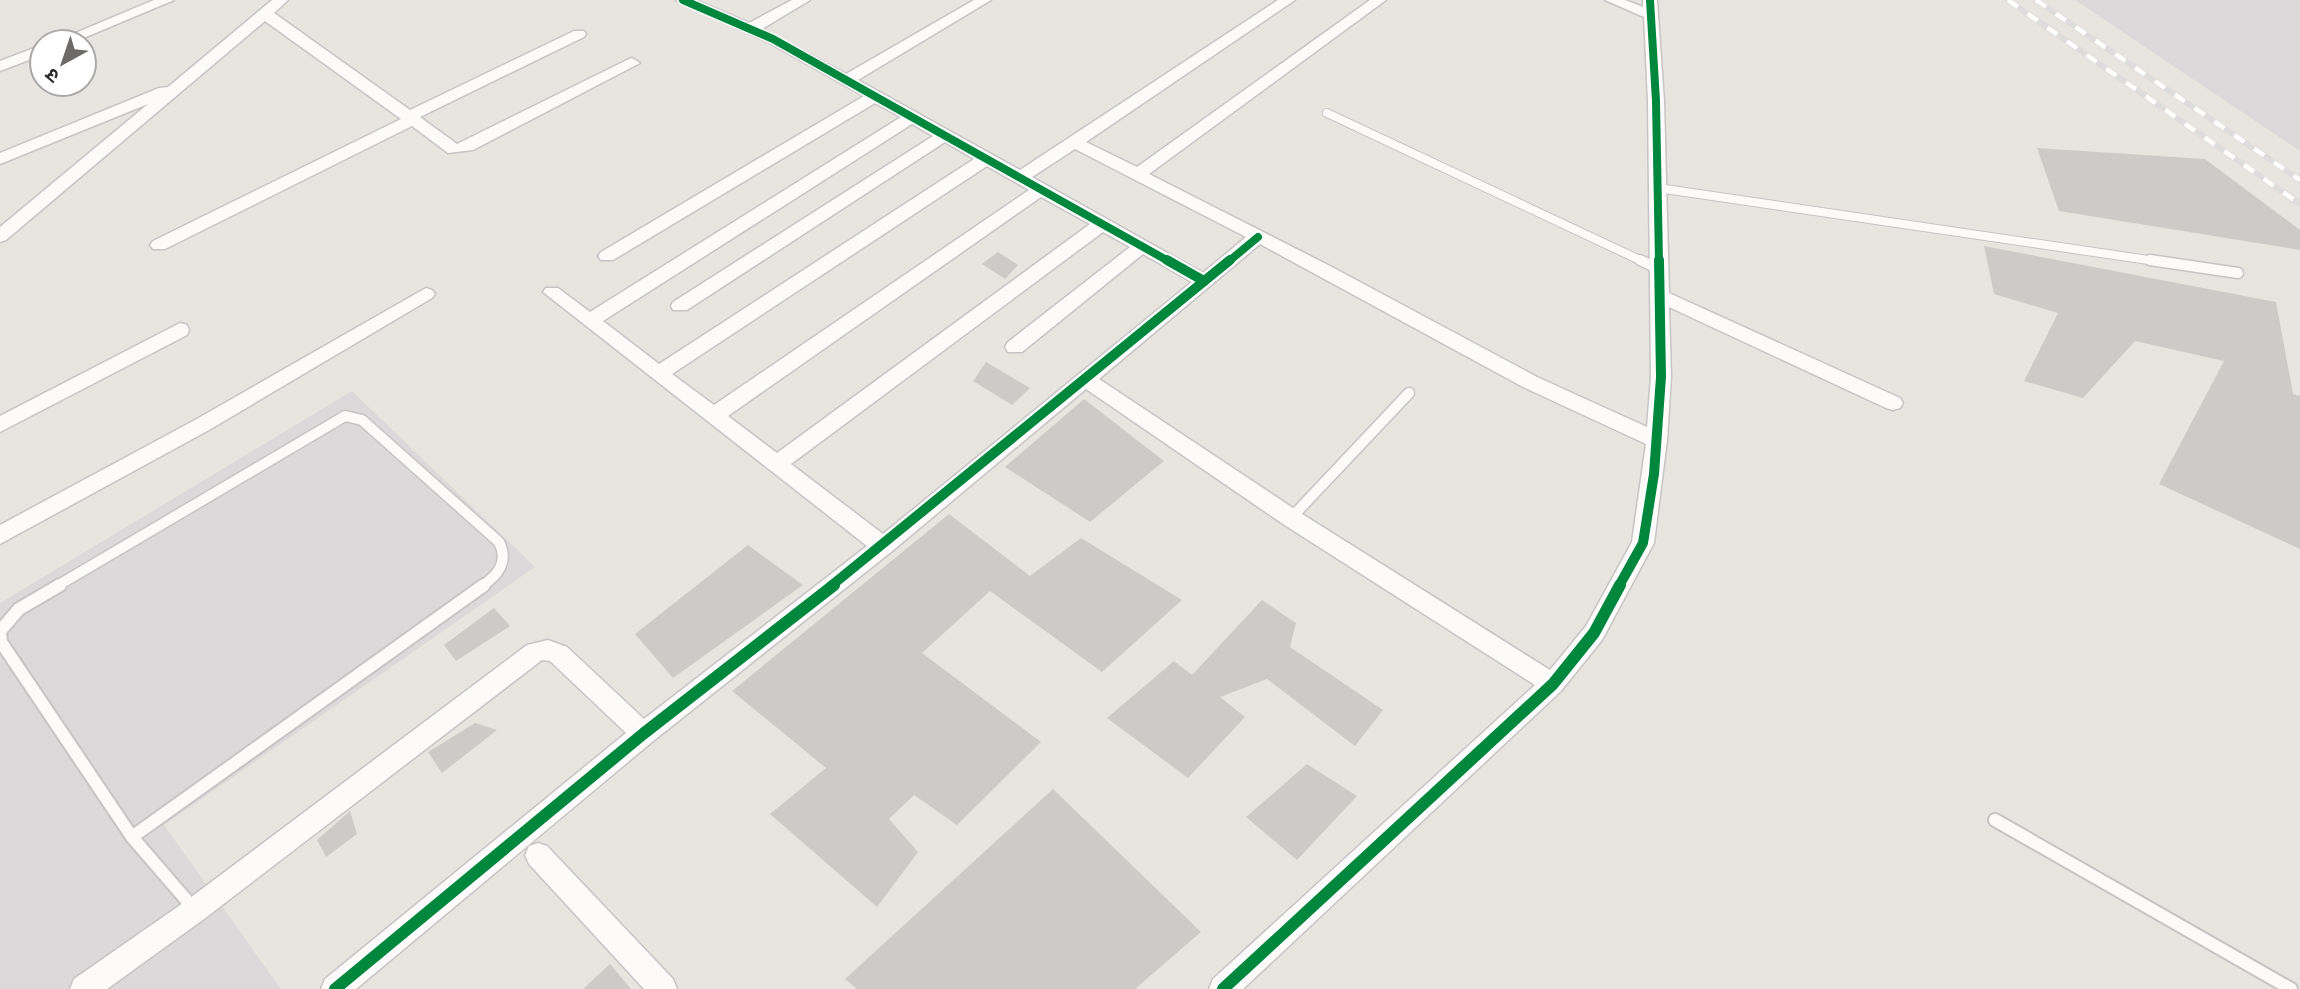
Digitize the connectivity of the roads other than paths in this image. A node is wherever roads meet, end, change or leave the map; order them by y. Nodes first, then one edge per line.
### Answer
1 (167, 0) edge
2 (281, 0) edge
3 (683, 0) edge
4 (803, 0) edge
5 (984, 0) edge
6 (1288, 0) edge
7 (1379, 0) edge
8 (1612, 0) edge
9 (1651, 8) edge
10 (265, 14) junction
11 (96, 28) edge
12 (752, 28) junction
13 (579, 34) dead end
14 (28, 55) edge
15 (632, 63) dead end
16 (0, 66) edge
17 (845, 81) junction
18 (183, 84) junction
19 (874, 97) junction
20 (1327, 113) dead end
21 (911, 118) junction
22 (410, 119) junction
23 (944, 136) junction
24 (1074, 142) junction
25 (0, 159) edge
26 (986, 159) junction
27 (1137, 175) junction
28 (1020, 178) junction
29 (1658, 188) junction
30 (1041, 189) junction
31 (1102, 224) junction
32 (0, 236) edge
33 (1258, 237) junction
34 (159, 245) dead end
35 (1142, 246) junction
36 (607, 256) dead end
37 (1659, 269) junction
38 (2238, 272) dead end
39 (1204, 281) junction
40 (552, 292) dead end
41 (426, 294) dead end
42 (1659, 296) junction
43 (680, 306) dead end
44 (589, 321) junction
45 (180, 330) dead end
46 (1015, 347) dead end
47 (658, 374) junction
48 (1087, 380) junction
49 (1409, 393) dead end
50 (1893, 403) dead end
51 (712, 416) junction
52 (0, 425) edge
53 (1657, 440) junction
54 (778, 463) junction
55 (1291, 518) junction
56 (0, 536) edge
57 (883, 546) junction
58 (0, 631) edge
59 (1553, 684) junction
60 (643, 734) junction
61 (1995, 820) dead end
62 (132, 837) junction
63 (538, 855) dead end
64 (195, 910) junction
65 (84, 989) edge
66 (335, 989) edge
67 (663, 989) edge
68 (1223, 989) edge
69 (2291, 989) edge

1 - 11 street
2 - 10 street
3 - 12 street
4 - 12 street
5 - 17 street
6 - 24 street
7 - 27 street
8 - 9 street
9 - 29 street
10 - 18 street
10 - 22 street
12 - 17 street
13 - 22 street
14 - 16 street
15 - 22 street
17 - 19 street
18 - 25 street
18 - 32 street
19 - 21 street
19 - 36 street
20 - 37 lane
21 - 23 street
21 - 44 street
22 - 34 street
23 - 26 street
23 - 43 street
24 - 27 street
24 - 28 street
26 - 28 street
26 - 47 street
27 - 33 street
28 - 30 street
29 - 37 street
29 - 38 lane
30 - 31 street
30 - 51 street
31 - 35 street
31 - 54 street
33 - 39 street
33 - 53 street
35 - 39 street
35 - 46 street
37 - 42 street
39 - 48 street
40 - 44 street
41 - 56 street
42 - 50 street
42 - 53 street
44 - 47 street
45 - 52 street
47 - 51 street
48 - 55 street
48 - 57 street
49 - 55 lane
51 - 54 street
53 - 59 street
54 - 57 street
55 - 59 street
57 - 60 street
58 - 62 lane
58 - 62 lane
59 - 68 street
60 - 64 street
60 - 66 street
61 - 69 lane
62 - 64 lane
63 - 67 street
64 - 65 street

